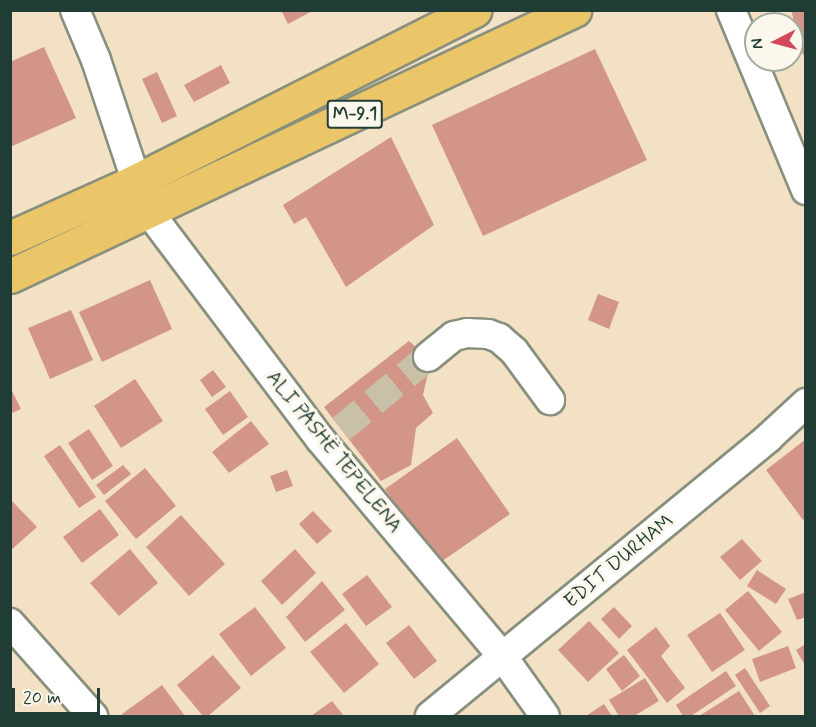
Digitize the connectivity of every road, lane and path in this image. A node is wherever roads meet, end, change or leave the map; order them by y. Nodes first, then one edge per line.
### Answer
1 (75, 10) edge
2 (474, 10) edge
3 (574, 10) edge
4 (731, 10) edge
5 (133, 182) junction
6 (806, 190) edge
7 (143, 215) junction
8 (10, 238) edge
9 (10, 276) edge
10 (428, 357) tunnel mouth
11 (550, 400) dead end
12 (806, 402) edge
13 (10, 623) edge
14 (503, 657) junction
15 (93, 717) edge
16 (430, 717) edge
17 (545, 717) edge

1 - 5 street, ALI PASHË TEPELENA
2 - 5 main road, M-9.1
3 - 7 main road, M-9.1
4 - 6 street
5 - 7 street, ALI PASHË TEPELENA
5 - 8 main road, M-9.1
7 - 9 main road, M-9.1
7 - 14 street, ALI PASHË TEPELENA
10 - 11 street
12 - 14 street, EDIT DURHAM
13 - 15 street
14 - 16 street, EDIT DURHAM
14 - 17 street, ALI PASHË TEPELENA

